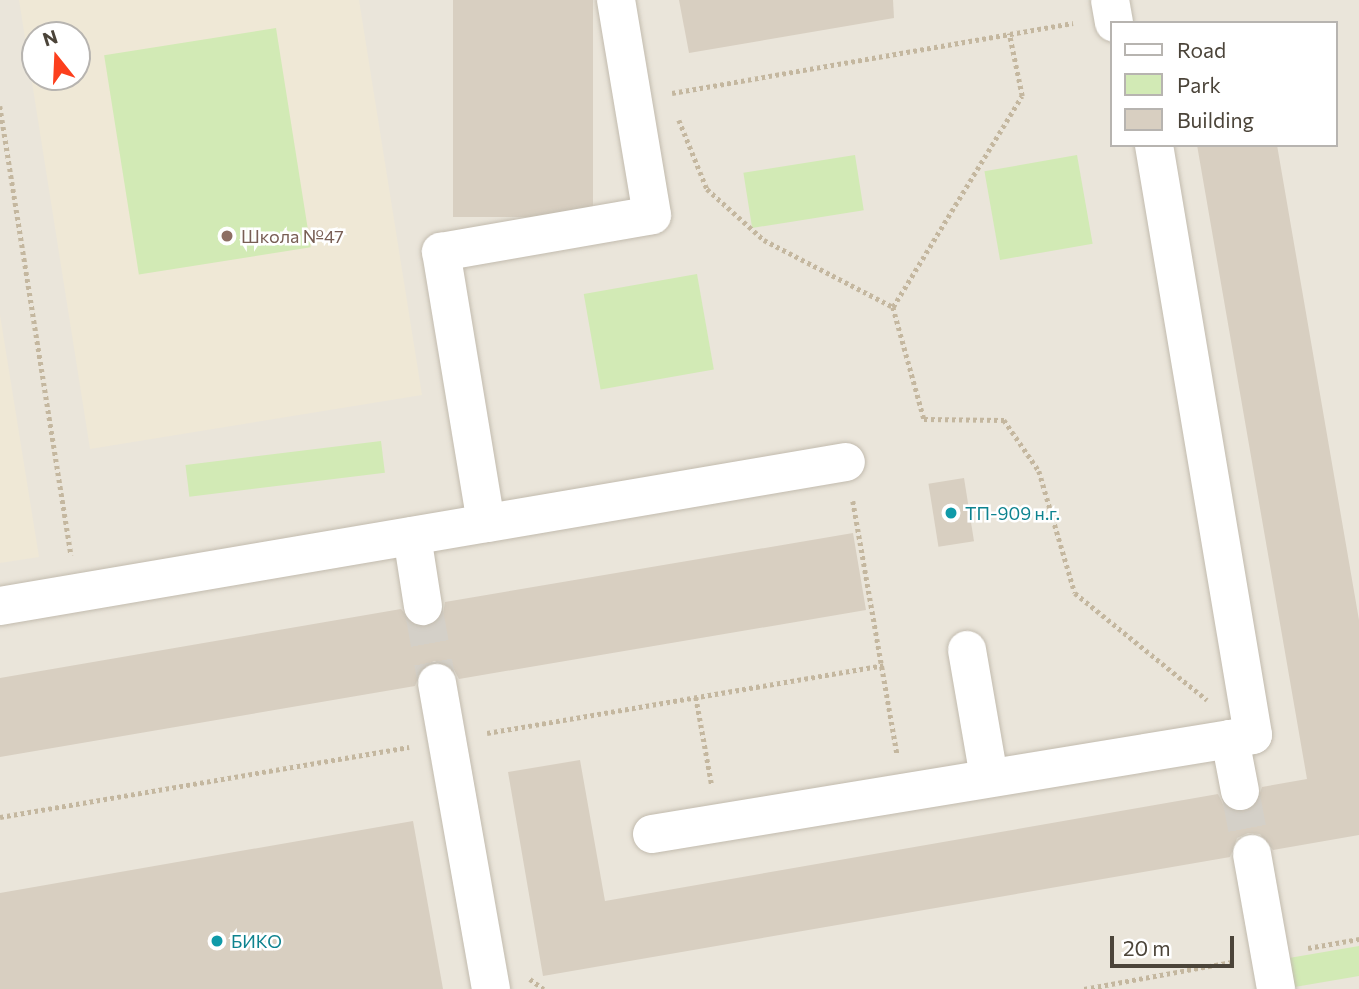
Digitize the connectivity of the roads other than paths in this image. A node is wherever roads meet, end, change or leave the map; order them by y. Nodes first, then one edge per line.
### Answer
1 (616, 0) edge
2 (1154, 147) edge
3 (849, 477) road end
4 (486, 523) junction
5 (412, 536) junction
6 (0, 606) edge
7 (423, 606) tunnel mouth
8 (967, 650) dead end
9 (437, 683) tunnel mouth
10 (1225, 739) junction
11 (989, 777) junction
12 (1240, 791) tunnel mouth
13 (652, 834) dead end
14 (1252, 854) tunnel mouth
15 (1273, 972) edge
16 (491, 989) edge

1 - 4 lane
2 - 10 lane
3 - 4 lane
4 - 5 lane
5 - 6 lane
5 - 7 lane
8 - 11 lane
9 - 16 lane
10 - 11 lane
10 - 12 lane
11 - 13 lane
14 - 15 lane

